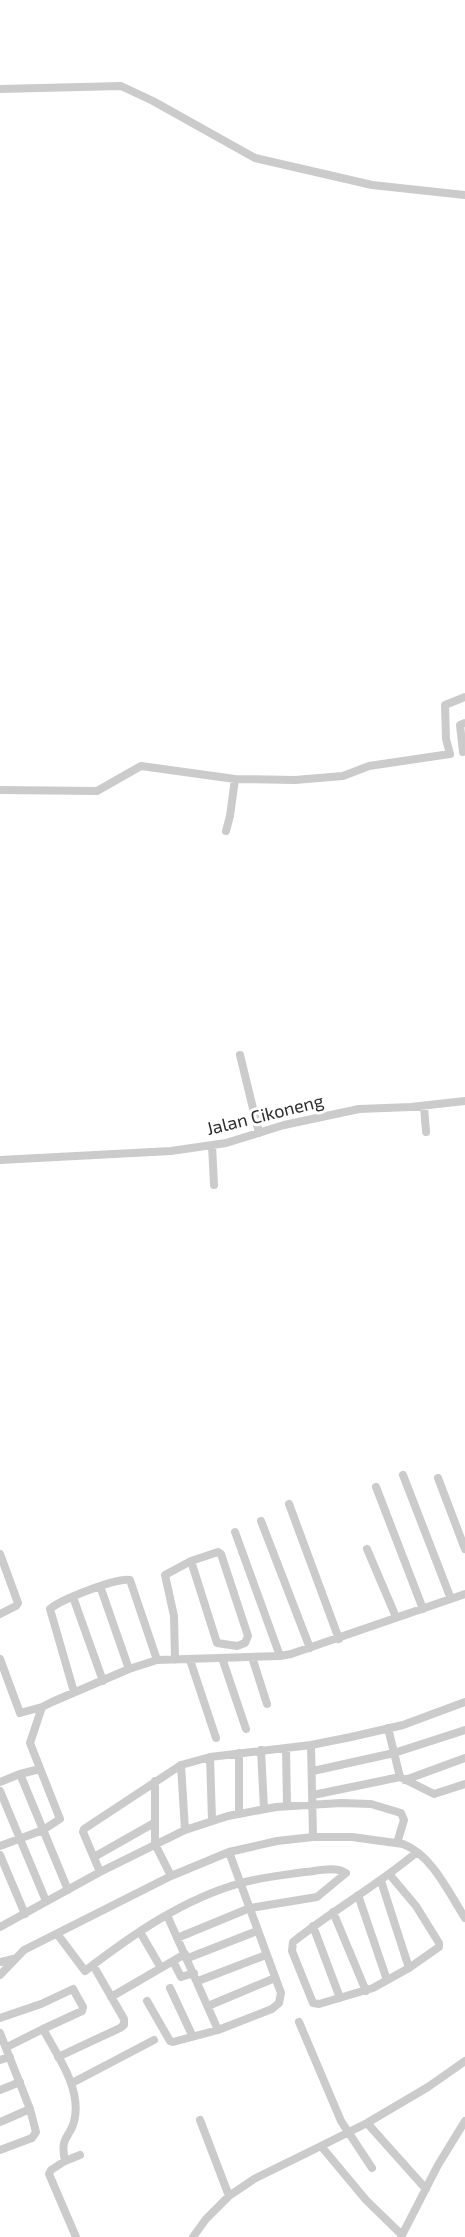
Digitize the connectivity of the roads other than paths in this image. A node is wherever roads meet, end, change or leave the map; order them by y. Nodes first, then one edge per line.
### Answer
1 (0, 89) edge
2 (465, 195) edge
3 (465, 697) edge
4 (465, 723) edge
5 (464, 752) edge
6 (450, 754) junction
7 (235, 779) junction
8 (0, 790) edge
9 (226, 831) dead end
10 (240, 1056) dead end
11 (465, 1101) edge
12 (424, 1106) junction
13 (426, 1132) dead end
14 (259, 1133) junction
15 (212, 1145) junction
16 (0, 1160) edge
17 (214, 1185) dead end
18 (403, 1475) dead end
19 (438, 1478) dead end
20 (376, 1487) dead end
21 (289, 1504) dead end
22 (261, 1521) dead end
23 (235, 1532) dead end
24 (366, 1549) dead end
25 (465, 1549) edge
26 (0, 1554) edge
27 (191, 1561) junction
28 (100, 1586) junction
29 (465, 1594) edge
30 (73, 1598) junction
31 (451, 1599) junction
32 (423, 1609) junction
33 (0, 1614) edge
34 (396, 1617) junction
35 (339, 1639) junction
36 (310, 1648) junction
37 (280, 1656) junction
38 (252, 1657) junction
39 (222, 1658) junction
40 (0, 1659) edge
41 (158, 1660) junction
42 (175, 1660) junction
43 (190, 1660) junction
44 (129, 1669) junction
45 (103, 1681) junction
46 (74, 1692) junction
47 (465, 1702) edge
48 (267, 1704) dead end
49 (42, 1707) junction
50 (388, 1728) junction
51 (246, 1729) dead end
52 (465, 1730) edge
53 (216, 1738) dead end
54 (311, 1745) junction
55 (286, 1748) junction
56 (261, 1750) junction
57 (238, 1753) junction
58 (394, 1754) junction
59 (210, 1757) junction
60 (465, 1758) edge
61 (181, 1765) junction
62 (40, 1769) junction
63 (313, 1771) junction
64 (20, 1774) junction
65 (403, 1778) junction
66 (154, 1781) junction
67 (0, 1782) edge
68 (465, 1784) edge
69 (0, 1791) edge
70 (313, 1799) junction
71 (287, 1806) junction
72 (264, 1809) junction
73 (239, 1814) junction
74 (212, 1820) junction
75 (154, 1823) junction
76 (43, 1830) junction
77 (185, 1830) junction
78 (313, 1837) junction
79 (19, 1838) junction
80 (397, 1843) junction
81 (155, 1844) junction
82 (0, 1846) edge
83 (230, 1852) junction
84 (417, 1852) junction
85 (0, 1855) edge
86 (94, 1857) junction
87 (100, 1872) junction
88 (390, 1875) junction
89 (171, 1876) junction
90 (381, 1881) junction
91 (240, 1883) junction
92 (68, 1890) junction
93 (358, 1895) junction
94 (46, 1901) junction
95 (250, 1908) junction
96 (333, 1912) junction
97 (25, 1914) junction
98 (167, 1916) junction
99 (465, 1918) edge
100 (313, 1926) junction
101 (0, 1927) edge
102 (257, 1931) junction
103 (140, 1932) junction
104 (58, 1935) junction
105 (177, 1938) junction
106 (266, 1955) junction
107 (186, 1956) junction
108 (13, 1959) junction
109 (173, 1961) junction
110 (0, 1962) edge
111 (93, 1965) junction
112 (161, 1968) junction
113 (409, 1968) junction
114 (194, 1972) junction
115 (0, 1976) edge
116 (275, 1978) junction
117 (387, 1980) junction
118 (198, 1981) junction
119 (170, 1988) dead end
120 (366, 1991) junction
121 (111, 1996) junction
122 (340, 1998) junction
123 (147, 2001) dead end
124 (208, 2006) junction
125 (0, 2018) edge
126 (299, 2022) dead end
127 (43, 2029) junction
128 (218, 2030) junction
129 (0, 2033) edge
130 (192, 2035) junction
131 (154, 2040) dead end
132 (7, 2047) junction
133 (10, 2057) junction
134 (58, 2057) junction
135 (0, 2060) edge
136 (465, 2061) edge
137 (20, 2082) junction
138 (72, 2083) junction
139 (0, 2090) edge
140 (30, 2109) junction
141 (200, 2120) dead end
142 (0, 2122) edge
143 (367, 2122) junction
144 (465, 2122) edge
145 (347, 2132) junction
146 (321, 2146) junction
147 (0, 2150) edge
148 (80, 2155) dead end
149 (65, 2161) junction
150 (372, 2169) dead end
151 (426, 2189) junction
152 (229, 2196) junction
153 (402, 2236) edge
154 (76, 2237) edge
155 (193, 2237) edge

1 - 2 street
3 - 6 street
4 - 5 street
5 - 6 street
6 - 7 street
7 - 8 street
7 - 9 street
10 - 14 street
11 - 12 street, Jalan Cikoneng
12 - 13 street
12 - 14 street, Jalan Cikoneng
14 - 15 street, Jalan Cikoneng
15 - 16 street, Jalan Cikoneng
15 - 17 street
18 - 31 street
19 - 25 street
20 - 32 street
21 - 35 street
22 - 36 street
23 - 37 street
24 - 34 street
26 - 33 street
27 - 27 street
27 - 42 street
28 - 30 street
28 - 41 street
28 - 44 street
29 - 31 street
30 - 45 street
30 - 46 street
31 - 32 street
32 - 34 street
34 - 35 street
35 - 36 street
36 - 37 street
37 - 38 street
38 - 39 street
38 - 48 street
39 - 43 street
39 - 51 street
40 - 49 street
41 - 42 street
41 - 44 street
42 - 43 street
43 - 53 street
44 - 45 street
45 - 46 street
46 - 49 street
47 - 50 street
49 - 62 street
50 - 54 street
50 - 58 street
52 - 58 street
54 - 55 street
54 - 63 street
55 - 56 street
55 - 71 street
56 - 57 street
56 - 72 street
57 - 59 street
57 - 73 street
58 - 63 street
58 - 65 street
59 - 61 street
59 - 74 street
60 - 65 street
61 - 66 street
61 - 77 street
62 - 64 street
62 - 76 street
63 - 70 street
64 - 67 street
64 - 76 street
65 - 68 street
65 - 70 street
66 - 75 street
66 - 86 street
69 - 79 street
70 - 71 street
70 - 78 street
70 - 80 street
71 - 72 street
72 - 73 street
73 - 74 street
74 - 77 street
75 - 81 street
75 - 86 street
76 - 79 street
76 - 92 street
77 - 81 street
78 - 80 street
78 - 83 street
79 - 82 street
79 - 94 street
80 - 84 street
81 - 87 street
81 - 89 street
83 - 89 street
83 - 91 street
84 - 88 street
84 - 99 street
85 - 97 street
86 - 87 street
87 - 92 street
88 - 90 street
88 - 113 street
89 - 104 street
90 - 93 street
90 - 113 street
91 - 95 street
91 - 95 street
91 - 98 street
92 - 94 street
93 - 96 street
93 - 117 street
94 - 97 street
95 - 102 street
95 - 105 street
96 - 100 street
96 - 120 street
97 - 101 street
98 - 103 street
98 - 105 street
100 - 122 street
100 - 122 street
102 - 106 street
102 - 107 street
103 - 111 street
103 - 112 street
104 - 108 street
104 - 111 street
105 - 107 street
106 - 116 street
106 - 118 street
107 - 109 street
107 - 114 street
108 - 110 street
108 - 115 street
109 - 112 street
109 - 114 street
111 - 121 street
112 - 121 street
113 - 117 street
114 - 118 street
116 - 124 street
116 - 128 street
117 - 120 street
118 - 124 street
119 - 130 street
120 - 122 street
121 - 134 street
123 - 130 street
124 - 128 street
125 - 127 street
126 - 145 street
127 - 132 street
127 - 134 street
128 - 130 street
129 - 132 street
131 - 138 street
132 - 133 street
133 - 135 street
133 - 137 street
134 - 138 street
136 - 143 street
137 - 139 street
137 - 140 street
138 - 149 street
140 - 142 street
140 - 147 street
141 - 152 street
143 - 145 street
143 - 151 street
144 - 151 street
145 - 146 street
145 - 150 street
146 - 152 street
146 - 153 street
148 - 149 street
149 - 154 street
151 - 153 street
152 - 155 street

